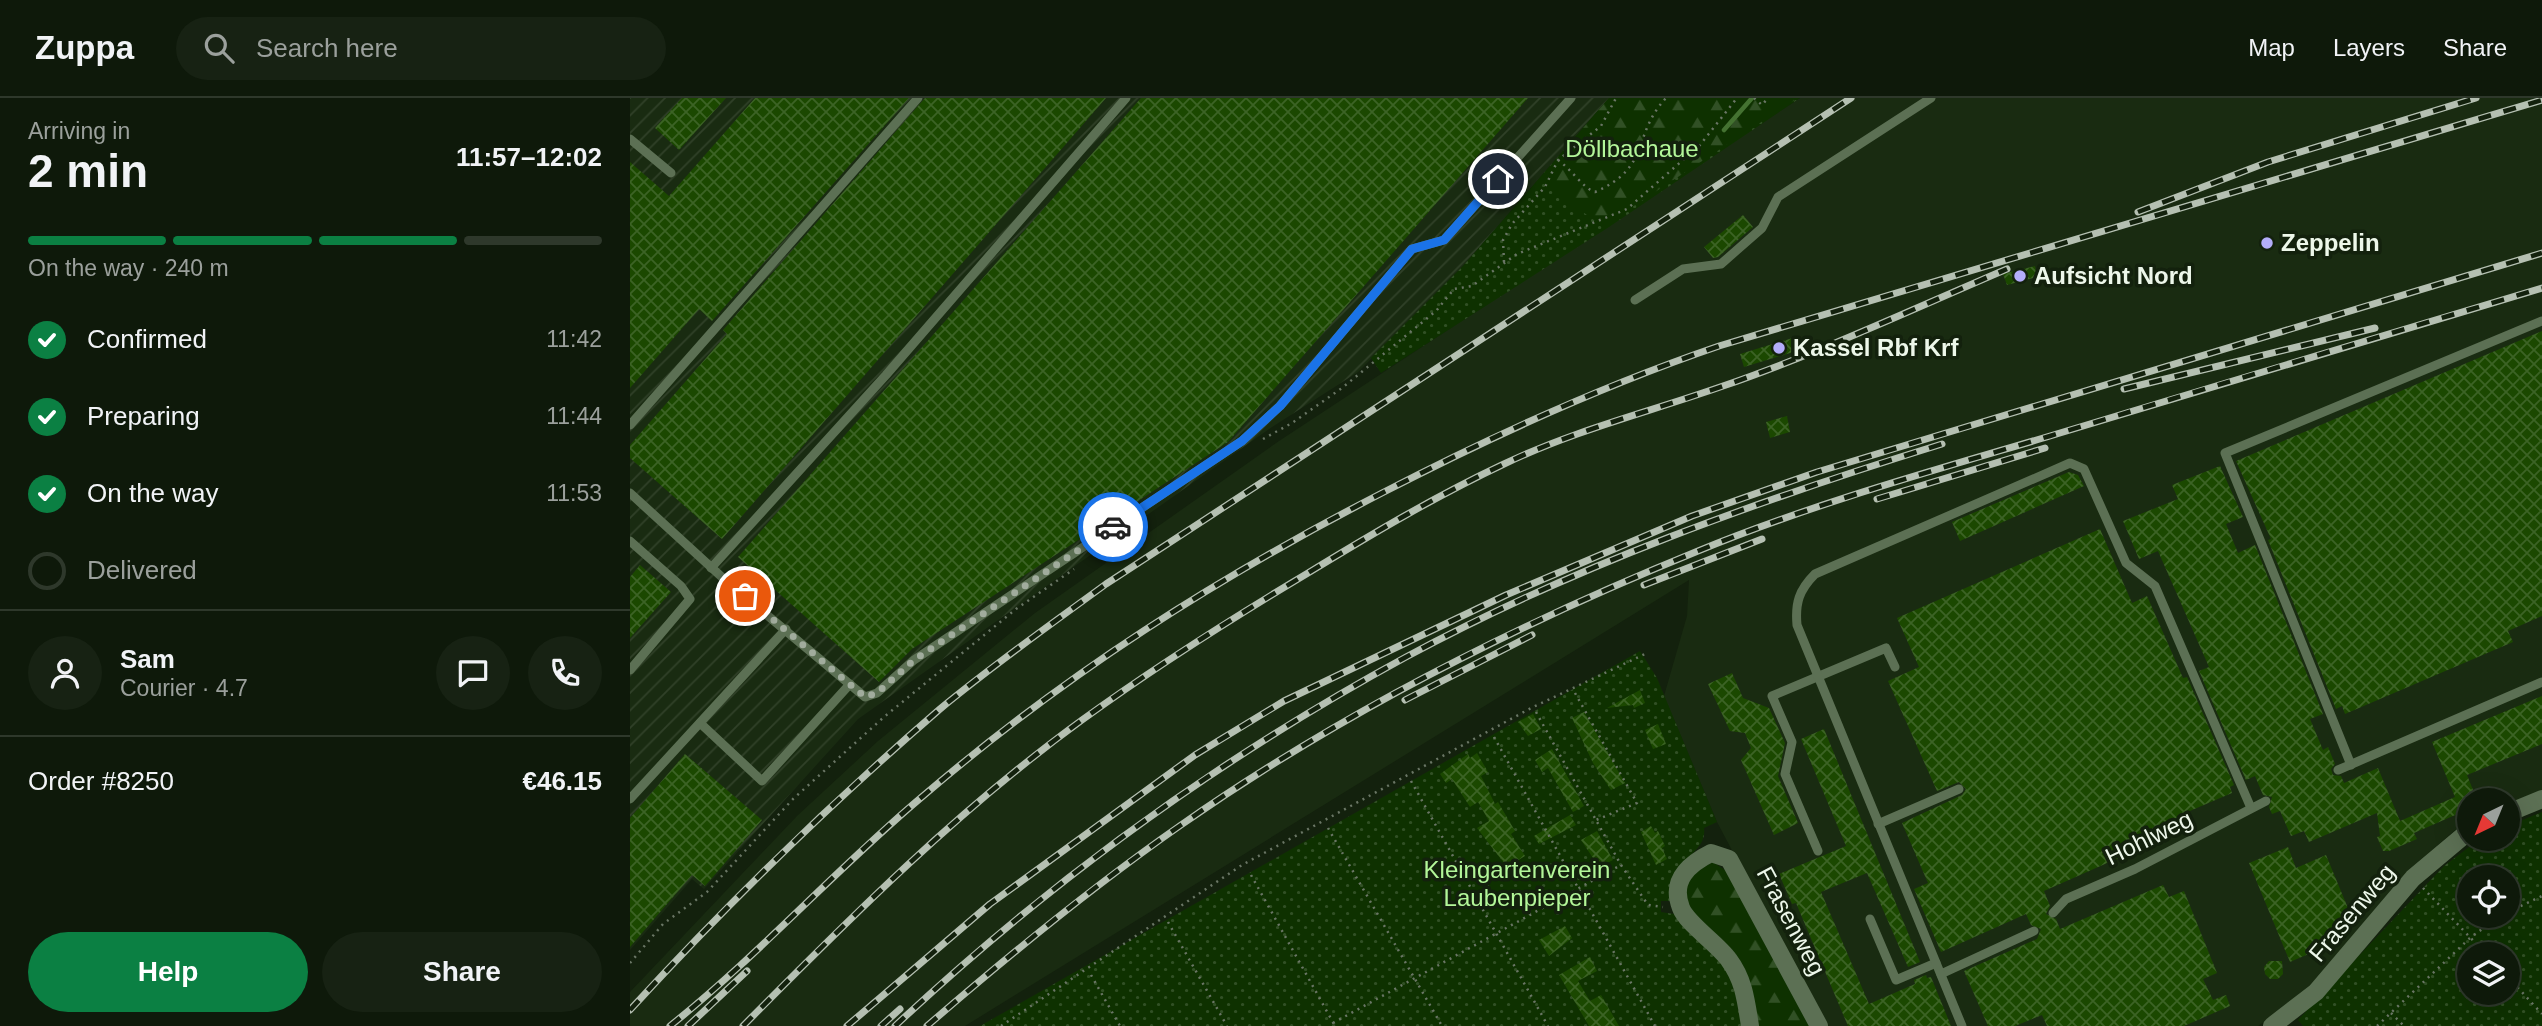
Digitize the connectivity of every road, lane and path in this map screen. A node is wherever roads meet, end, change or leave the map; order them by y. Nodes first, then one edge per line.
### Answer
1 (918, 98) edge
2 (1126, 98) edge
3 (1571, 98) edge
4 (1616, 98) edge
5 (1666, 98) edge
6 (1737, 98) edge
7 (1754, 98) edge
8 (1768, 98) edge
9 (1931, 98) edge
10 (630, 139) edge
11 (1558, 160) junction
12 (671, 173) dead end
13 (1504, 262) junction
14 (1635, 300) dead end
15 (2542, 321) edge
16 (630, 425) edge
17 (1253, 444) dead end
18 (630, 494) edge
19 (630, 541) edge
20 (1081, 564) dead end
21 (711, 568) junction
22 (786, 629) junction
23 (1645, 654) dead end
24 (1895, 667) dead end
25 (630, 670) edge
26 (1816, 676) junction
27 (2542, 682) edge
28 (850, 684) junction
29 (1575, 693) dead end
30 (1536, 712) dead end
31 (700, 723) junction
32 (1494, 737) dead end
33 (2351, 765) junction
34 (2338, 770) dead end
35 (1411, 781) dead end
36 (1959, 789) dead end
37 (630, 799) edge
38 (2542, 799) edge
39 (2266, 802) dead end
40 (2251, 808) junction
41 (2520, 808) edge
42 (1596, 820) junction
43 (1878, 824) junction
44 (1328, 828) dead end
45 (2457, 841) edge
46 (1818, 851) dead end
47 (1621, 865) junction
48 (1251, 875) dead end
49 (2413, 877) junction
50 (1577, 889) junction
51 (2542, 895) edge
52 (2520, 906) edge
53 (1681, 908) junction
54 (2053, 913) dead end
55 (1870, 919) dead end
56 (1168, 922) dead end
57 (2484, 928) edge
58 (2034, 931) dead end
59 (1496, 933) junction
60 (2471, 937) junction
61 (2475, 942) edge
62 (630, 963) edge
63 (1936, 963) junction
64 (1941, 974) junction
65 (1091, 975) dead end
66 (1414, 977) junction
67 (2520, 990) edge
68 (2391, 1013) junction
69 (2542, 1014) edge
70 (1334, 1025) edge
71 (1001, 1026) edge
72 (1120, 1026) edge
73 (1227, 1026) edge
74 (1441, 1026) edge
75 (1549, 1026) edge
76 (1656, 1026) edge
77 (1750, 1026) edge
78 (1819, 1026) edge
79 (1962, 1026) edge
80 (2272, 1026) edge
81 (2377, 1026) edge
82 (2404, 1026) edge

1 - 16 lane
2 - 21 lane
3 - 28 lane
4 - 11 path
5 - 11 path
6 - 13 path
7 - 8 path
9 - 14 lane
10 - 12 lane
11 - 13 path
13 - 17 path
15 - 33 lane
18 - 21 lane
19 - 25 lane
20 - 62 path
21 - 22 lane
22 - 28 lane
22 - 31 lane
23 - 71 path
24 - 26 lane
26 - 40 lane
26 - 43 lane
26 - 46 lane
27 - 33 lane
28 - 31 lane
29 - 42 path
30 - 42 path
31 - 37 lane
32 - 50 path
33 - 34 lane
35 - 59 path
36 - 43 lane
38 - 41 street
39 - 40 lane, Hohlweg
40 - 54 lane, Hohlweg
42 - 47 path
43 - 63 lane
44 - 66 path
45 - 49 street, Frasenweg
47 - 50 path
47 - 53 path
48 - 70 path
49 - 60 path
49 - 80 street, Frasenweg
50 - 59 path
50 - 76 path
51 - 52 path
53 - 77 street
53 - 78 street, Frasenweg
55 - 63 lane
56 - 73 path
57 - 60 path
58 - 64 lane
59 - 66 path
59 - 75 path
60 - 61 path
60 - 68 path
63 - 64 lane
64 - 79 lane
65 - 72 path
66 - 70 path
66 - 74 path
67 - 69 path
68 - 81 path
68 - 82 path

